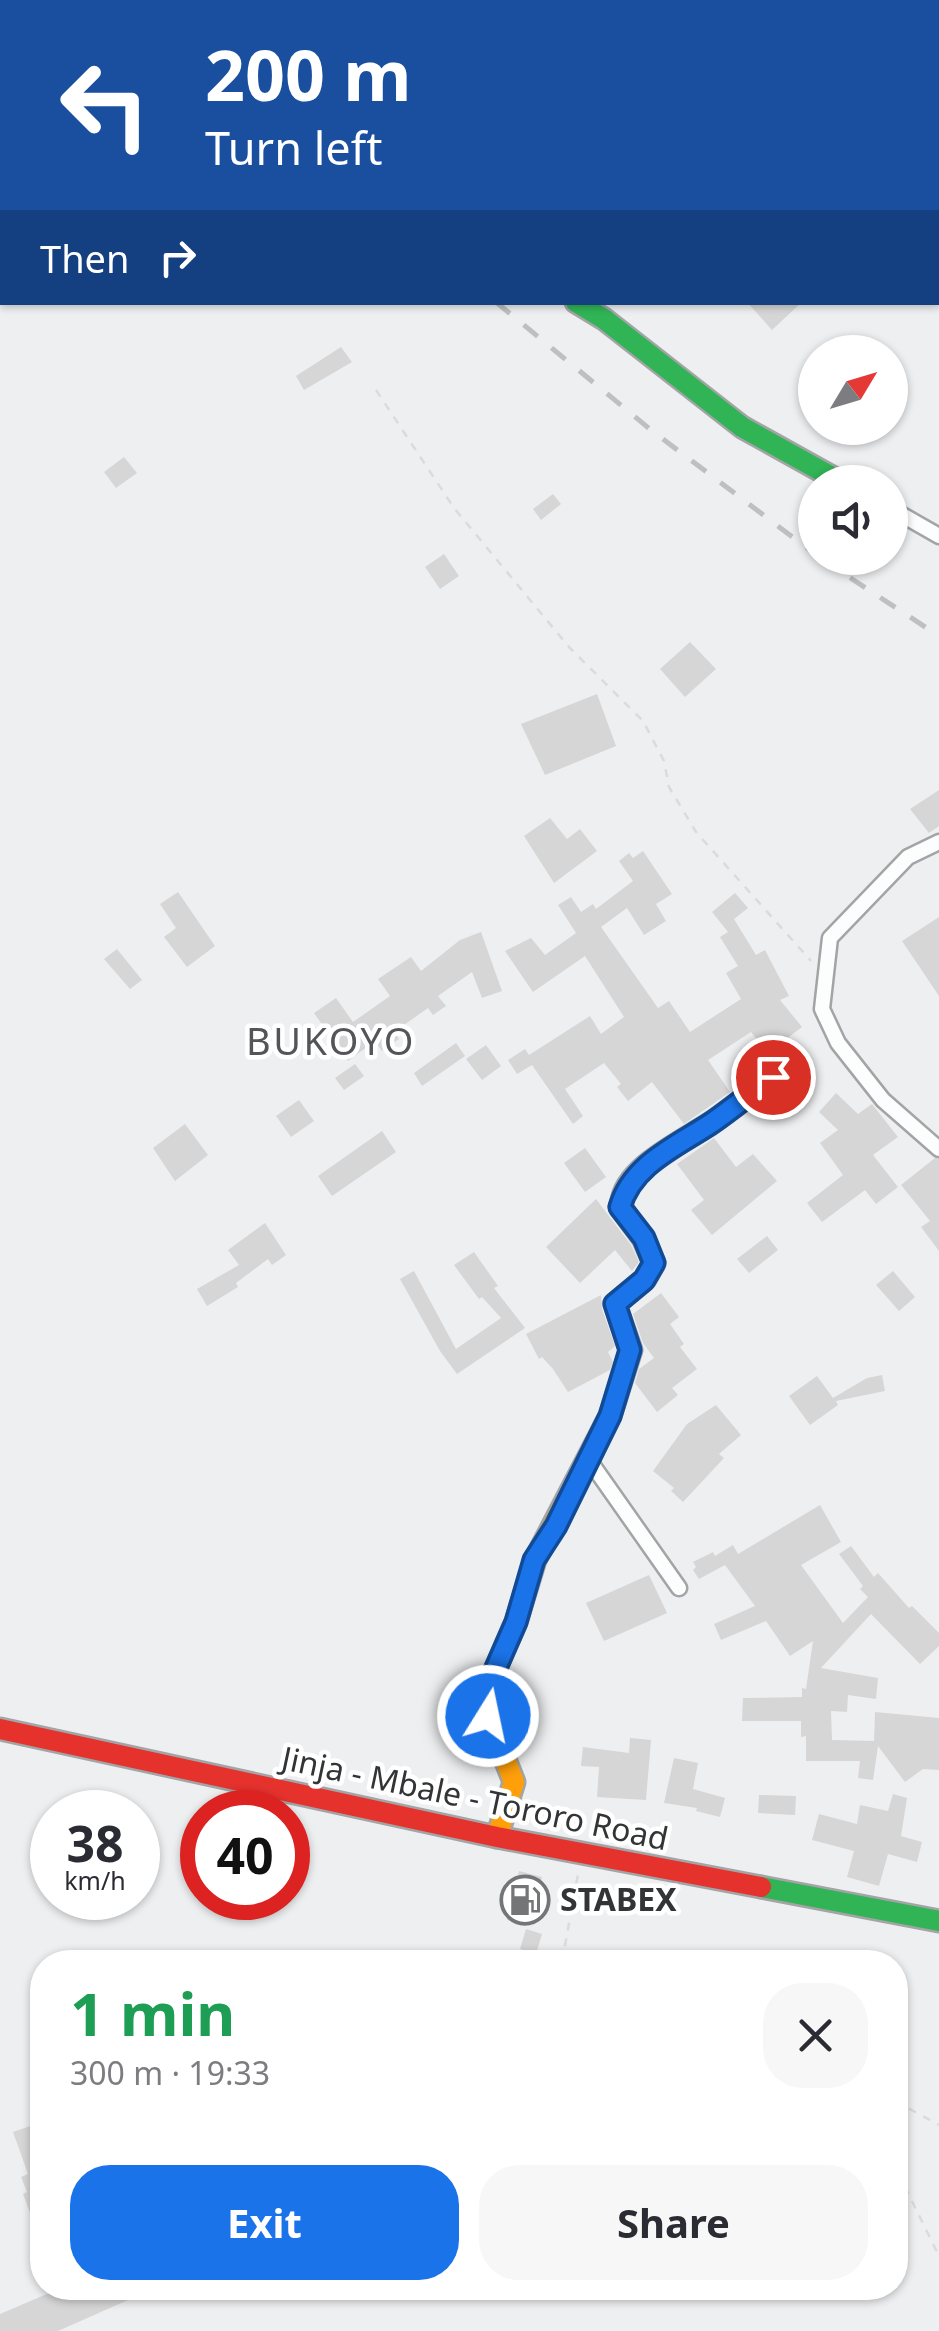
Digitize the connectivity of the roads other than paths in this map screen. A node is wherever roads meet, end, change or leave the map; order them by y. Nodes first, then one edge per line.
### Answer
1 (581, 305) edge
2 (810, 465) edge
3 (908, 518) edge
4 (939, 536) edge
5 (939, 842) edge
6 (773, 1077) dead end
7 (939, 1149) edge
8 (589, 1460) junction
9 (679, 1588) dead end
10 (0, 1729) edge
11 (497, 1837) junction
12 (939, 1921) edge

1 - 2 street
3 - 4 street
5 - 7 street
6 - 8 street
8 - 9 street
8 - 11 street
10 - 11 street, Jinja - Mbale - Tororo Road
11 - 12 street, Jinja - Mbale - Tororo Road

